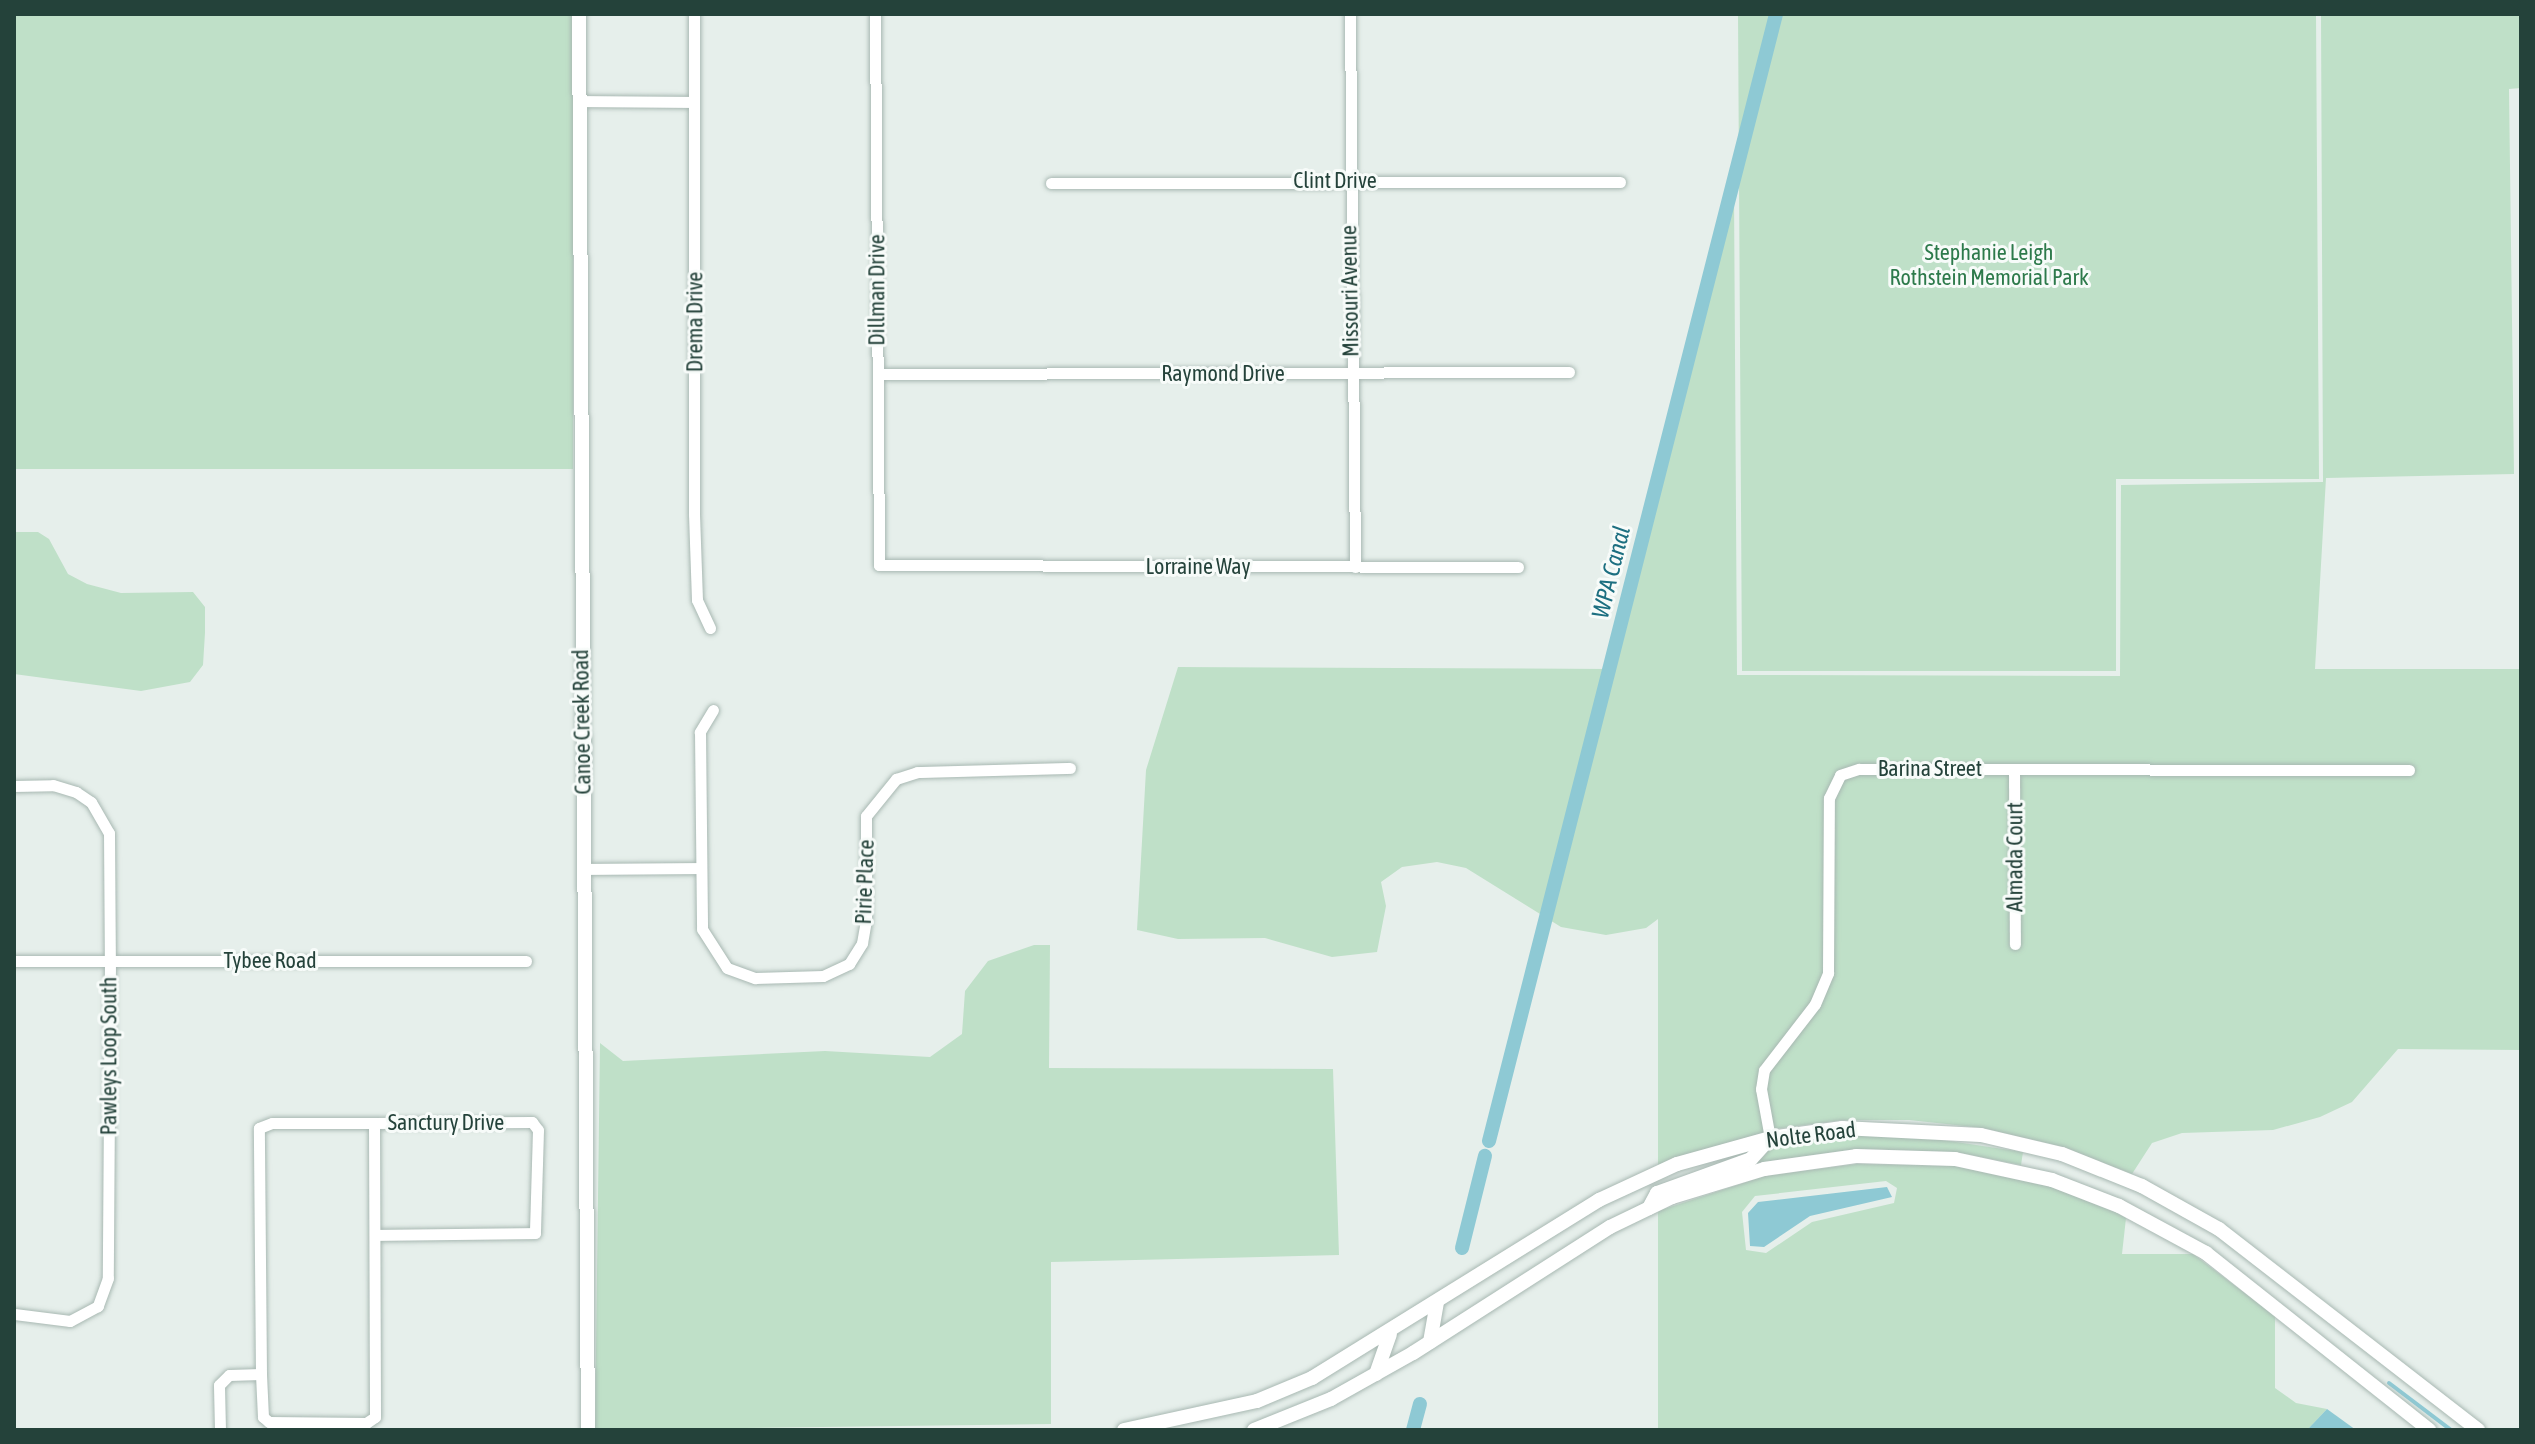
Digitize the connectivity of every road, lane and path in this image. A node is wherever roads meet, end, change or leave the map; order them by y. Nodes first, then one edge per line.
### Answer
1 (579, 14) edge
2 (694, 14) edge
3 (875, 14) edge
4 (1350, 14) edge
5 (579, 101) junction
6 (692, 102) junction
7 (1348, 180) junction
8 (1620, 182) dead end
9 (1051, 183) dead end
10 (1569, 372) dead end
11 (878, 374) junction
12 (1351, 374) junction
13 (879, 565) joint
14 (1355, 567) junction
15 (1518, 567) dead end
16 (710, 628) dead end
17 (713, 710) dead end
18 (1070, 768) dead end
19 (2014, 770) junction
20 (2409, 770) dead end
21 (14, 786) edge
22 (700, 868) junction
23 (583, 869) junction
24 (2015, 944) dead end
25 (14, 961) edge
26 (110, 961) junction
27 (526, 961) dead end
28 (374, 1123) junction
29 (1770, 1138) junction
30 (1649, 1208) junction
31 (375, 1235) junction
32 (1437, 1304) junction
33 (14, 1314) edge
34 (1390, 1334) junction
35 (1430, 1342) junction
36 (261, 1374) junction
37 (1376, 1374) junction
38 (220, 1430) edge
39 (588, 1430) edge
40 (1124, 1430) edge
41 (1254, 1430) edge
42 (2429, 1430) edge
43 (2478, 1430) edge

1 - 5 street, Canoe Creek Road
2 - 6 street, Drema Drive
3 - 11 street, Dillman Drive
4 - 7 street, Missouri Avenue
5 - 6 street
5 - 23 street, Canoe Creek Road
6 - 16 street, Drema Drive
7 - 8 street, Clint Drive
7 - 9 street, Clint Drive
7 - 12 street, Missouri Avenue
10 - 12 street, Raymond Drive
11 - 12 street, Raymond Drive
11 - 13 street, Dillman Drive
12 - 14 street, Missouri Avenue
13 - 14 street, Lorraine Way
14 - 15 street, Lorraine Way
17 - 22 street, Pirie Place
18 - 22 street, Pirie Place
19 - 20 street, Barina Street
19 - 24 street, Almada Court
19 - 29 street, Barina Street
21 - 26 street, Pawleys Loop South
22 - 23 street
23 - 39 street, Canoe Creek Road
25 - 26 street, Tybee Road
26 - 27 street, Tybee Road
26 - 33 street, Pawleys Loop South
28 - 31 street, Sanctury Drive
28 - 31 street, Sanctury Drive
28 - 36 street, Sanctury Drive
29 - 30 street
29 - 32 street, Nolte Road
29 - 43 street, Nolte Road
30 - 35 street, Nolte Road
30 - 42 street, Nolte Road
31 - 36 street, Sanctury Drive
32 - 34 street, Nolte Road
32 - 35 street
34 - 37 street
34 - 40 street, Nolte Road
35 - 37 street, Nolte Road
36 - 38 street
37 - 41 street, Nolte Road

